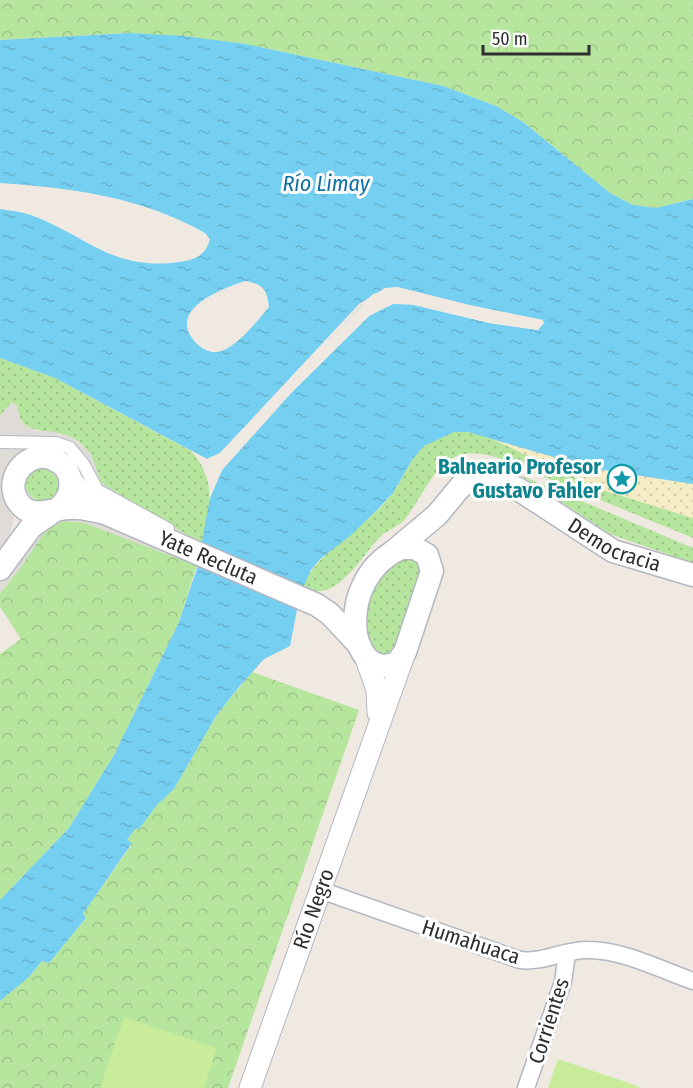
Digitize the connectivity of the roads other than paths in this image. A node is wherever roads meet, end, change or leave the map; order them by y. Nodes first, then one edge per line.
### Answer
1 (0, 442) edge
2 (70, 479) junction
3 (16, 498) junction
4 (54, 512) junction
5 (105, 513) junction
6 (191, 547) junction
7 (394, 551) junction
8 (6, 560) edge
9 (693, 575) edge
10 (365, 579) junction
11 (312, 602) junction
12 (362, 649) junction
13 (405, 652) junction
14 (376, 729) junction
15 (320, 890) junction
16 (567, 953) junction
17 (693, 981) edge
18 (250, 1088) edge
19 (526, 1088) edge

1 - 6 street
2 - 3 main road, Yate Recluta
2 - 4 main road, Yate Recluta
2 - 5 main road, Yate Recluta
3 - 4 main road, Yate Recluta
3 - 8 main road, Yate Recluta
4 - 5 main road, Yate Recluta
4 - 8 main road, Yate Recluta
5 - 6 main road, Yate Recluta
6 - 11 main road, Yate Recluta
7 - 9 main road, Democracia
7 - 10 main road, Río Negro
7 - 13 main road, Río Negro
10 - 11 main road, Yate Recluta
10 - 12 main road, Río Negro
11 - 12 main road, Yate Recluta
12 - 13 main road
12 - 14 street, Río Negro
13 - 14 street, Río Negro
14 - 15 street, Río Negro
15 - 16 street, Humahuaca
15 - 18 street, Río Negro
16 - 17 street, Humahuaca
16 - 19 street, Corrientes

